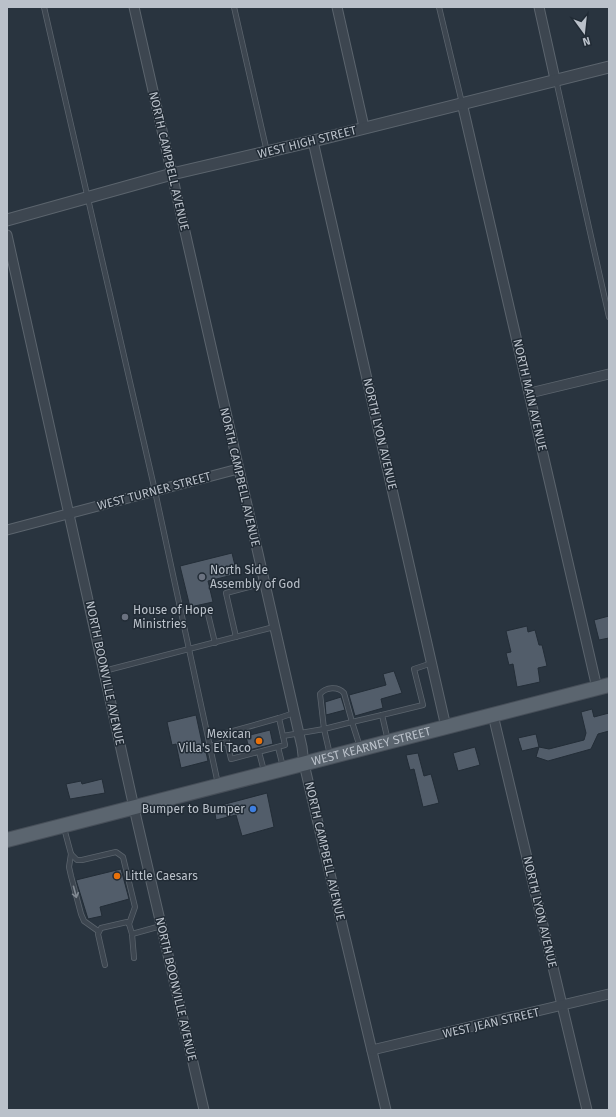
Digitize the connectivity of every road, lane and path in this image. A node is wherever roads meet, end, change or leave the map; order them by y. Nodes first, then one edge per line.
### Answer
1 (44, 7) edge
2 (134, 7) edge
3 (234, 7) edge
4 (337, 7) edge
5 (439, 7) edge
6 (539, 7) edge
7 (609, 67) edge
8 (555, 79) junction
9 (462, 103) junction
10 (364, 127) junction
11 (313, 141) junction
12 (267, 152) junction
13 (172, 174) junction
14 (87, 198) junction
15 (7, 220) edge
16 (7, 235) edge
17 (609, 317) edge
18 (609, 374) edge
19 (530, 393) junction
20 (238, 469) junction
21 (155, 491) junction
22 (70, 514) junction
23 (7, 530) edge
24 (264, 583) junction
25 (208, 614) dead end
26 (274, 627) junction
27 (236, 637) junction
28 (215, 643) junction
29 (189, 649) junction
30 (432, 663) junction
31 (104, 670) junction
32 (603, 687) edge
33 (294, 713) junction
34 (382, 715) junction
35 (493, 715) junction
36 (279, 718) junction
37 (352, 722) junction
38 (446, 727) junction
39 (324, 729) junction
40 (299, 734) junction
41 (283, 736) junction
42 (227, 742) junction
43 (388, 742) junction
44 (210, 746) junction
45 (278, 747) junction
46 (360, 749) junction
47 (259, 752) junction
48 (331, 757) junction
49 (304, 764) junction
50 (283, 769) junction
51 (265, 774) junction
52 (219, 786) junction
53 (134, 808) junction
54 (63, 826) junction
55 (7, 840) edge
56 (71, 854) junction
57 (129, 924) junction
58 (161, 926) junction
59 (98, 931) junction
60 (132, 934) junction
61 (134, 958) dead end
62 (105, 965) dead end
63 (609, 994) edge
64 (562, 1006) junction
65 (372, 1050) junction
66 (204, 1110) edge
67 (386, 1110) edge
68 (586, 1110) edge

1 - 14 lane
2 - 13 street, NORTH CAMPBELL AVENUE
3 - 12 lane
4 - 10 street
5 - 9 lane
6 - 8 street
7 - 8 street, WEST HIGH STREET
8 - 9 street, WEST HIGH STREET
8 - 17 lane
9 - 10 street, WEST HIGH STREET
9 - 19 street, NORTH MAIN AVENUE
10 - 11 street, WEST HIGH STREET
11 - 12 street, WEST HIGH STREET
11 - 30 street, NORTH LYON AVENUE
12 - 13 street, WEST HIGH STREET
13 - 14 street, WEST HIGH STREET
13 - 20 street, NORTH CAMPBELL AVENUE
14 - 15 street, WEST HIGH STREET
14 - 21 lane
16 - 22 street, NORTH BOONVILLE AVENUE
18 - 19 street
19 - 32 street, NORTH MAIN AVENUE
20 - 21 street, WEST TURNER STREET
20 - 24 street, NORTH CAMPBELL AVENUE
21 - 22 street, WEST TURNER STREET
21 - 29 lane
22 - 23 street, WEST TURNER STREET
22 - 31 street, NORTH BOONVILLE AVENUE
24 - 26 street, NORTH CAMPBELL AVENUE
24 - 27 lane
25 - 28 lane
26 - 27 lane
26 - 33 street, NORTH CAMPBELL AVENUE
27 - 28 lane
28 - 29 lane
29 - 31 lane
29 - 44 lane
30 - 34 lane
30 - 38 street, NORTH LYON AVENUE
31 - 53 street, NORTH BOONVILLE AVENUE
32 - 35 main road, WEST KEARNEY STREET
33 - 36 lane
33 - 40 street, NORTH CAMPBELL AVENUE
34 - 37 lane
34 - 43 lane
35 - 38 main road, WEST KEARNEY STREET
35 - 64 street, NORTH LYON AVENUE
36 - 41 lane
36 - 42 lane
37 - 39 lane
37 - 39 lane
37 - 46 lane
38 - 43 main road, WEST KEARNEY STREET
39 - 40 lane
39 - 48 lane
40 - 41 lane
40 - 49 street, NORTH CAMPBELL AVENUE
41 - 45 lane
42 - 44 lane
42 - 47 lane
43 - 46 main road, WEST KEARNEY STREET
44 - 52 lane
45 - 47 lane
45 - 50 lane
46 - 48 main road, WEST KEARNEY STREET
47 - 51 lane
48 - 49 main road, WEST KEARNEY STREET
49 - 50 main road, WEST KEARNEY STREET
49 - 65 street, NORTH CAMPBELL AVENUE
50 - 51 main road, WEST KEARNEY STREET
51 - 52 main road, WEST KEARNEY STREET
52 - 53 main road, WEST KEARNEY STREET
53 - 54 main road, WEST KEARNEY STREET
53 - 58 street, NORTH BOONVILLE AVENUE
54 - 55 main road, WEST KEARNEY STREET
54 - 56 lane
56 - 57 lane
56 -> 59 lane
57 - 59 lane
57 - 60 lane
58 - 60 lane
58 - 66 street, NORTH BOONVILLE AVENUE
59 - 62 lane
60 - 61 lane
63 - 64 street, WEST JEAN STREET
64 - 65 street, WEST JEAN STREET
64 - 68 street, NORTH LYON AVENUE
65 - 67 street, NORTH CAMPBELL AVENUE

